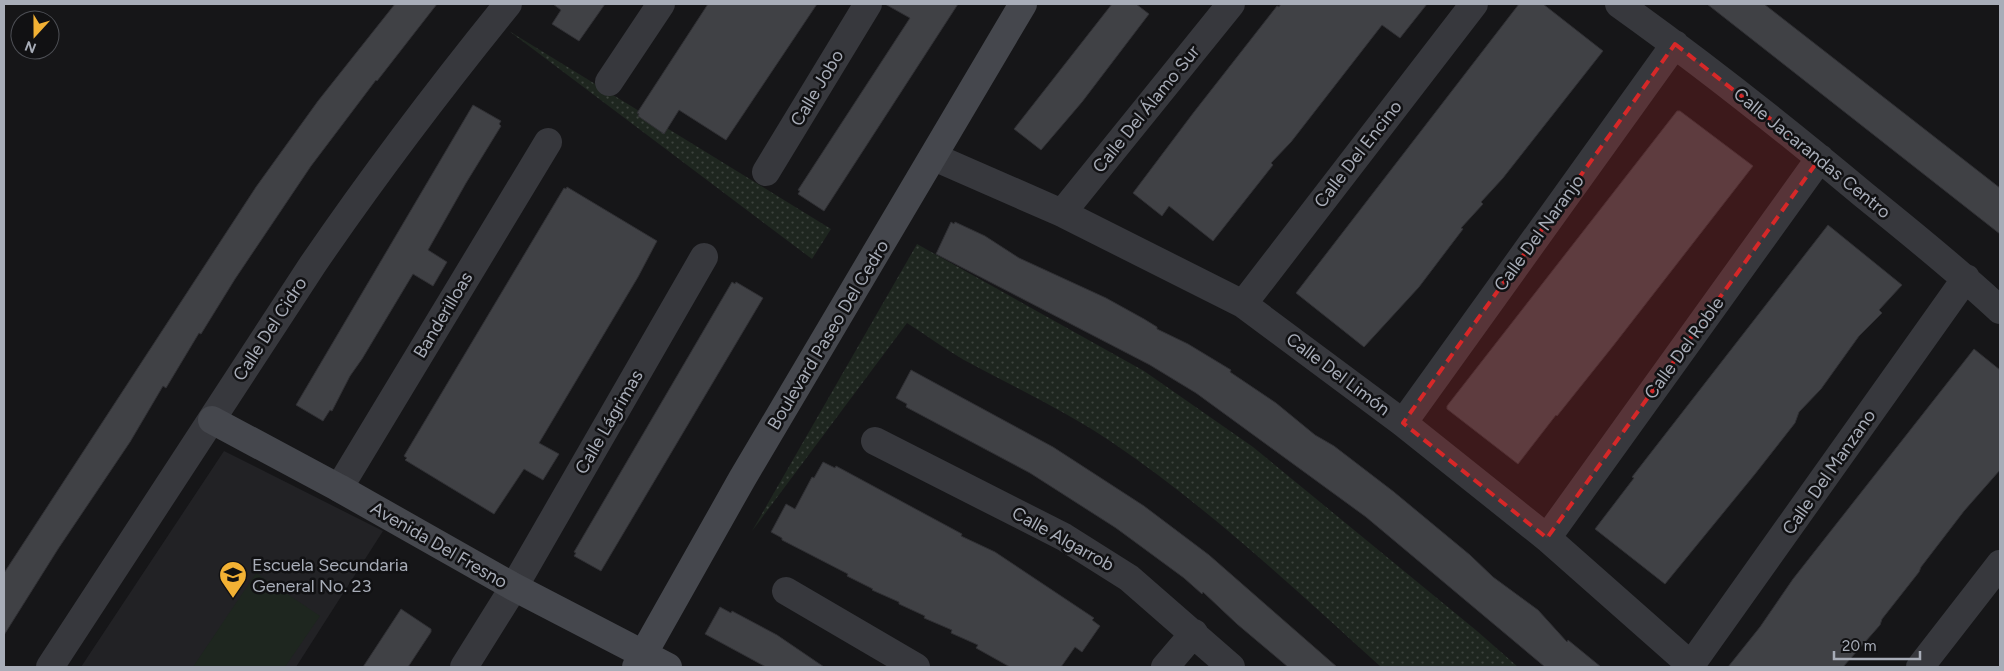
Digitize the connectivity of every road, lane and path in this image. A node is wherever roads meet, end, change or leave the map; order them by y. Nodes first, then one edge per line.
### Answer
1 (508, 4) edge
2 (661, 4) edge
3 (868, 4) edge
4 (1023, 4) edge
5 (1230, 4) edge
6 (1474, 4) edge
7 (1619, 4) edge
8 (1675, 44) junction
9 (609, 82) dead end
10 (548, 142) dead end
11 (934, 157) junction
12 (1820, 158) junction
13 (766, 172) dead end
14 (1062, 213) junction
15 (704, 257) dead end
16 (1966, 278) junction
17 (1243, 304) junction
18 (2000, 310) edge
19 (212, 420) junction
20 (1403, 423) junction
21 (875, 441) dead end
22 (339, 488) junction
23 (1547, 538) junction
24 (2000, 564) edge
25 (514, 587) junction
26 (786, 592) dead end
27 (1194, 633) junction
28 (640, 661) edge
29 (1692, 666) edge
30 (50, 667) edge
31 (464, 667) edge
32 (668, 667) edge
33 (916, 667) edge
34 (1165, 667) edge
35 (1231, 667) edge
36 (1920, 667) edge

1 - 19 street, Calle Del Cidro
2 - 9 street
3 - 13 street, Calle Jobo
4 - 11 street, Boulevard Paseo Del Cedro
5 - 14 street, Calle Del Álamo Sur
6 - 17 street, Calle Del Encino
7 - 8 street, Calle Jacarandas Centro
8 - 12 street, Calle Jacarandas Centro
8 - 20 street, Calle Del Naranjo
10 - 22 street, Banderilloas
11 - 14 street, Calle Del Limón
11 - 28 street, Boulevard Paseo Del Cedro
12 - 16 street, Calle Jacarandas Centro
12 - 23 street, Calle Del Roble
14 - 17 street, Calle Del Limón
15 - 25 street, Calle Lágrimas
16 - 18 street, Calle Jacarandas Centro
16 - 29 street, Calle Del Manzano
17 - 20 street, Calle Del Limón
19 - 22 street, Avenida Del Fresno
19 - 30 street, Calle Del Cidro
20 - 23 street, Calle Del Limón
21 - 27 street, Calle Algarrob
22 - 25 street, Avenida Del Fresno
23 - 29 street, Calle Del Limón
24 - 36 street
25 - 28 street, Avenida Del Fresno
25 - 31 street, Calle Lágrimas
26 - 33 street
27 - 34 street
27 - 35 street, Calle Algarrob
28 - 32 street, Avenida Del Fresno

